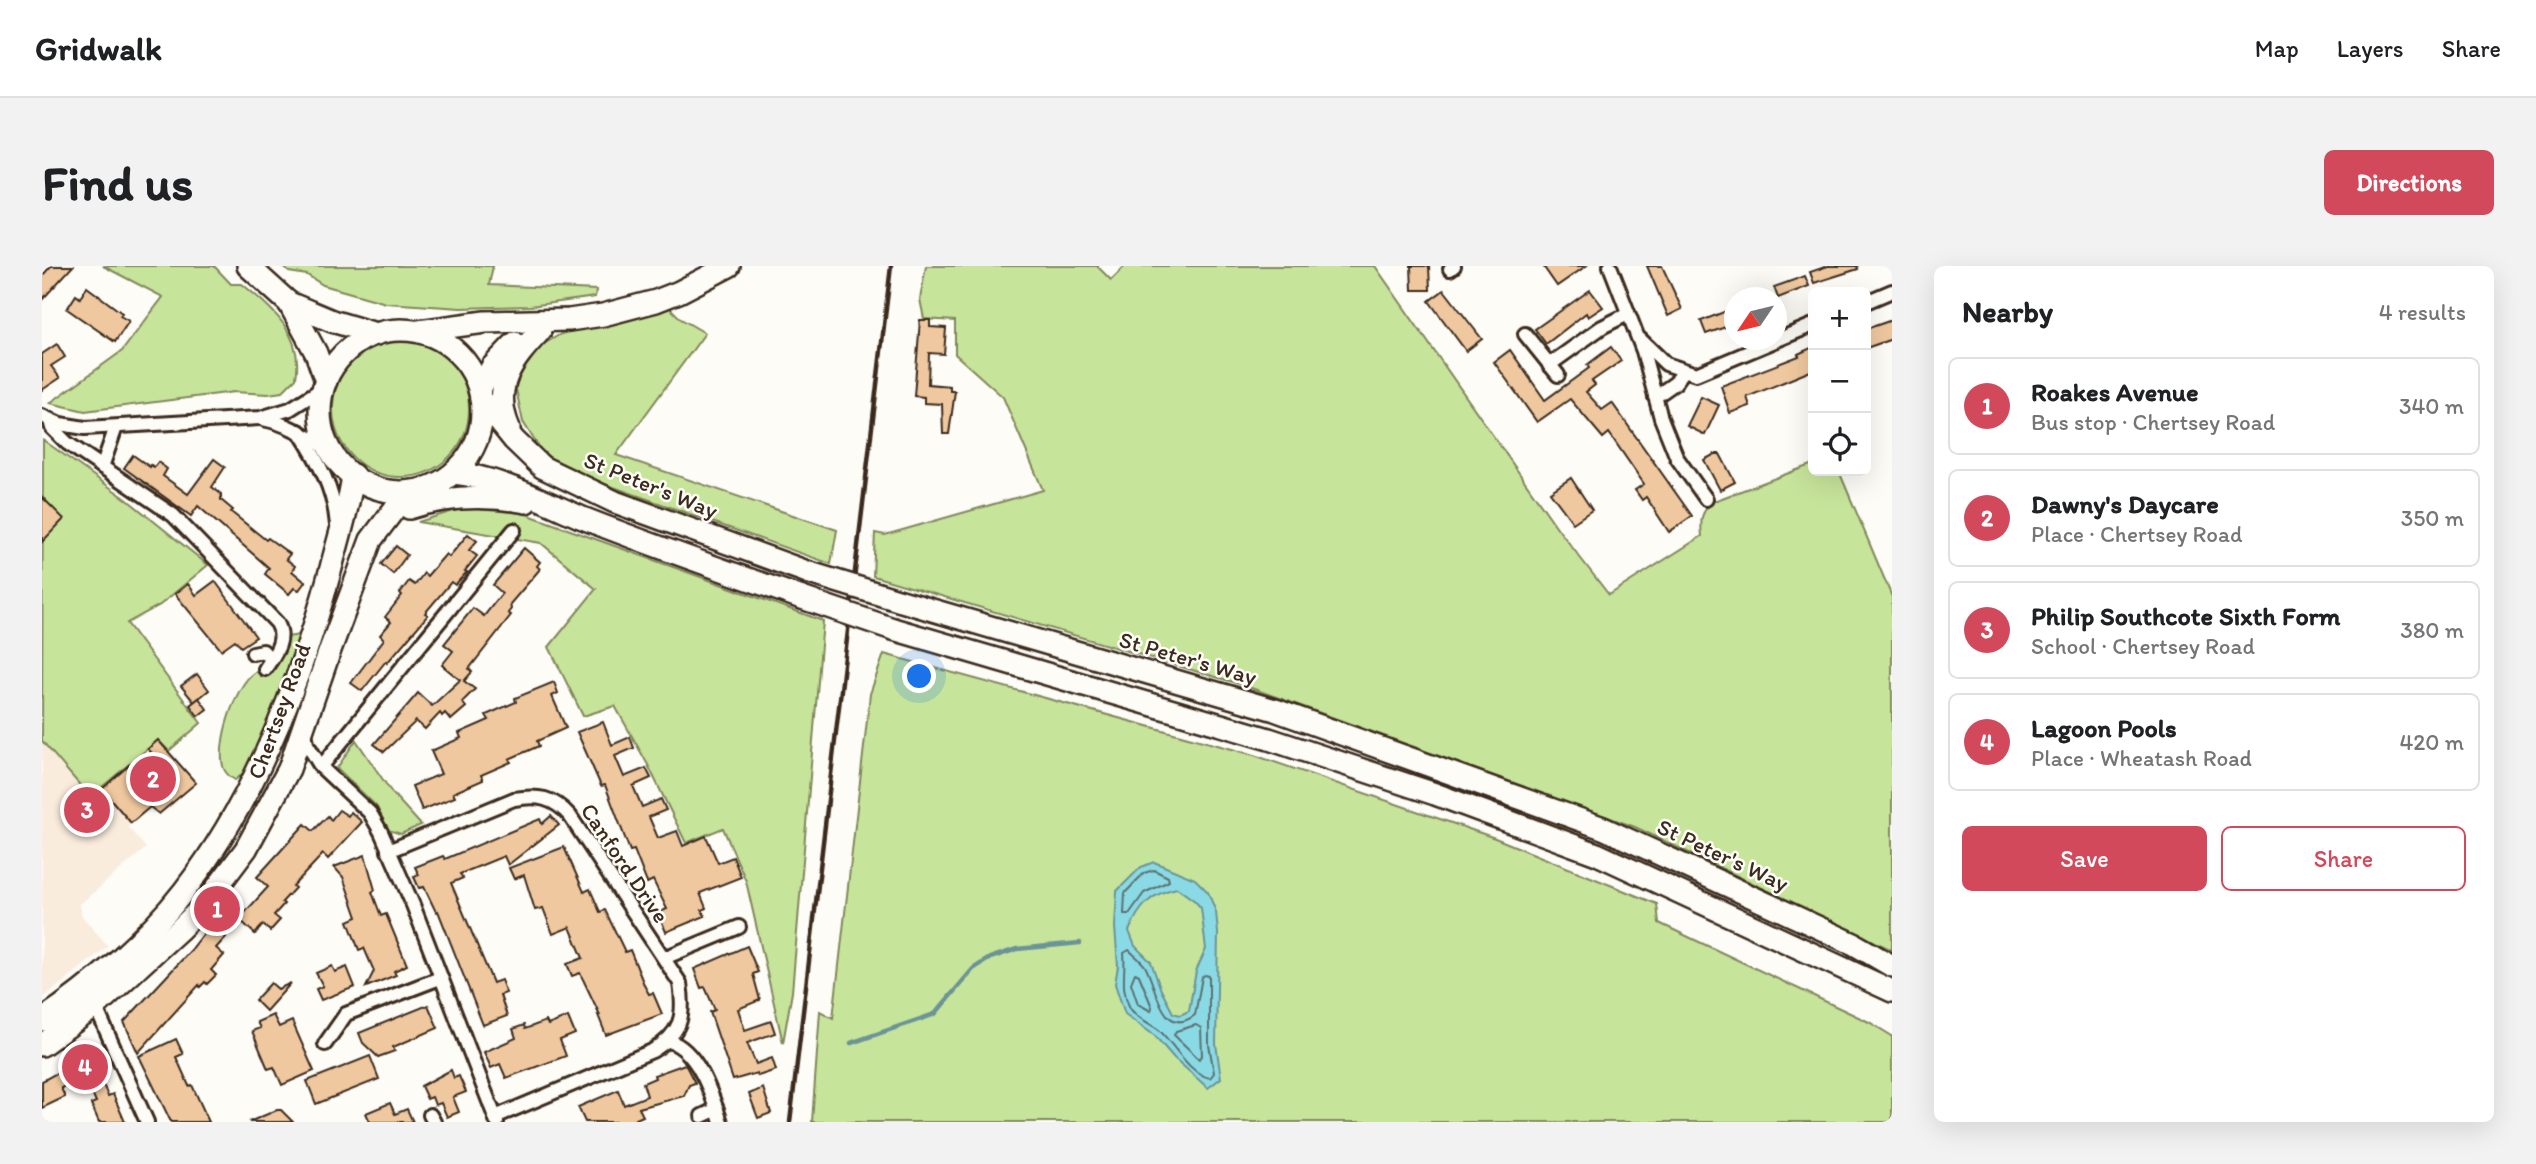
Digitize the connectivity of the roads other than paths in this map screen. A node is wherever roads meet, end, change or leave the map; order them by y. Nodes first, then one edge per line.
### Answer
1 (248, 266) edge
2 (729, 266) edge
3 (1610, 266) edge
4 (1892, 290) edge
5 (1871, 300) edge
6 (289, 303) junction
7 (1628, 314) junction
8 (569, 320) junction
9 (1808, 327) edge
10 (417, 331) junction
11 (540, 331) junction
12 (376, 334) junction
13 (1525, 334) dead end
14 (1637, 337) junction
15 (1549, 365) junction
16 (1683, 372) junction
17 (1558, 376) dead end
18 (325, 385) junction
19 (480, 394) junction
20 (1656, 397) junction
21 (46, 418) edge
22 (260, 418) junction
23 (116, 427) junction
24 (299, 431) junction
25 (514, 440) junction
26 (331, 450) junction
27 (102, 467) junction
28 (454, 472) junction
29 (353, 475) junction
30 (415, 491) junction
31 (1706, 499) dead end
32 (579, 516) junction
33 (385, 521) junction
34 (514, 530) dead end
35 (335, 554) junction
36 (253, 653) dead end
37 (277, 723) junction
38 (304, 726) junction
39 (294, 756) junction
40 (321, 767) junction
41 (388, 851) junction
42 (739, 927) dead end
43 (179, 930) junction
44 (132, 946) junction
45 (664, 958) junction
46 (1892, 965) edge
47 (440, 978) junction
48 (84, 989) junction
49 (1892, 991) edge
50 (96, 1006) junction
51 (42, 1020) edge
52 (669, 1041) junction
53 (326, 1044) dead end
54 (42, 1045) edge
55 (702, 1116) dead end
56 (719, 1116) edge
57 (496, 1120) edge
58 (147, 1122) edge

1 - 6 main road
2 - 8 main road
3 - 7 street
4 - 5 street
6 - 12 main road
6 - 18 main road
7 - 14 street
7 - 15 street
8 - 10 main road
8 - 11 main road
9 - 16 street
10 - 12 main road
10 - 19 main road
11 - 19 main road
11 - 25 main road
12 - 18 main road
13 - 15 street
14 - 16 street
14 - 20 street
15 - 17 street
16 - 20 street
18 - 22 street
18 - 26 main road
19 - 25 main road, St Peter's Way
19 - 28 main road
20 - 31 street
21 - 23 street
21 - 27 street
22 - 23 street
22 - 24 street
23 - 27 street
24 - 26 street
24 - 35 street
25 - 46 main road, St Peter's Way, bridge
26 - 29 main road
27 - 36 street
28 - 30 main road
28 - 32 main road
29 - 30 main road
29 - 35 main road, Chertsey Road
30 - 33 main road, Chertsey Road
32 - 33 main road
32 - 49 main road, bridge
33 - 38 main road, Chertsey Road
34 - 40 street
35 - 37 main road, Chertsey Road
37 - 39 main road
37 - 44 main road, Chertsey Road
38 - 39 main road, Chertsey Road
38 - 40 street
39 - 40 street
39 - 43 main road, Chertsey Road
40 - 41 street
41 - 45 street, Canford Drive
41 - 47 street
42 - 45 street, Canford Drive
43 - 44 main road
43 - 50 main road, Chertsey Road
44 - 48 main road, Chertsey Road
45 - 52 street, Canford Drive
47 - 53 street
47 - 57 street
48 - 50 street
48 - 51 main road, Chertsey Road
50 - 54 main road, Chertsey Road
50 - 58 street
52 - 56 street
52 - 57 street
55 - 56 street

